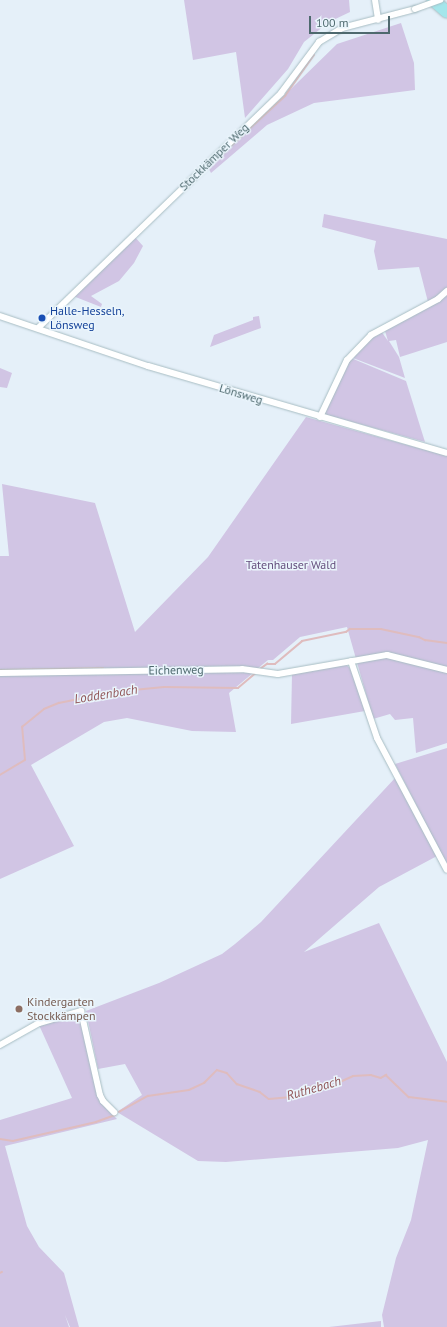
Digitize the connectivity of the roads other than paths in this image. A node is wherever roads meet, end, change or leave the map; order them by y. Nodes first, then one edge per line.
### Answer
1 (375, 0) edge
2 (433, 0) edge
3 (440, 0) edge
4 (447, 12) edge
5 (378, 20) junction
6 (447, 291) edge
7 (0, 316) edge
8 (38, 328) junction
9 (320, 417) junction
10 (447, 453) edge
11 (351, 661) junction
12 (447, 670) edge
13 (0, 673) edge
14 (447, 870) edge
15 (0, 1045) edge
16 (114, 1112) dead end

1 - 5 street
2 - 4 highway
3 - 5 street, Stockkämper Weg, bridge
5 - 8 street, Stockkämper Weg
6 - 9 street
7 - 8 street
8 - 9 street, Lönsweg
9 - 10 street, Lönsweg
11 - 12 street, Eichenweg
11 - 13 street, Eichenweg
11 - 14 street
15 - 16 street

